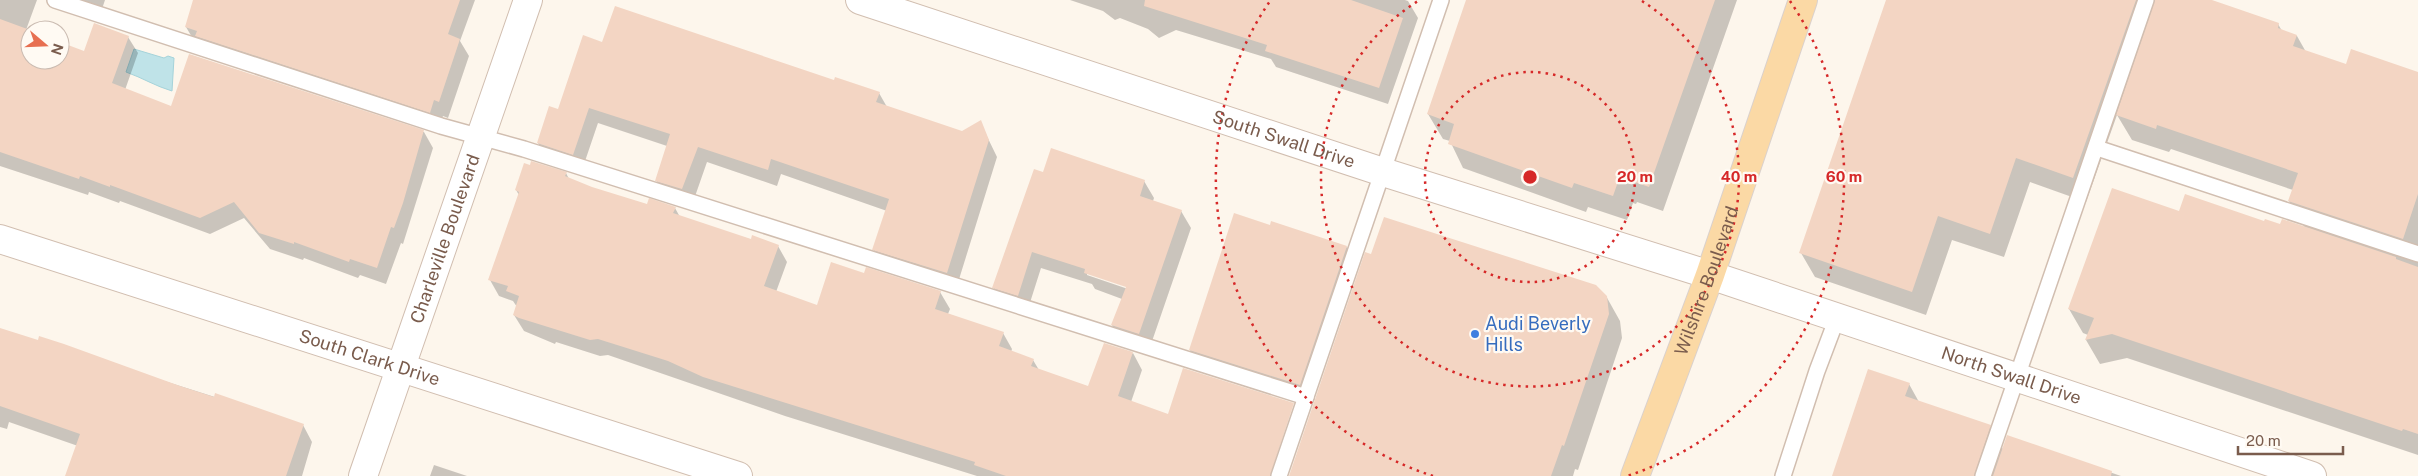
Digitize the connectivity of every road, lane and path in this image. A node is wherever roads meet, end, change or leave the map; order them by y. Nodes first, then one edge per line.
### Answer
1 (55, 0) edge
2 (528, 0) edge
3 (860, 0) edge
4 (1441, 0) edge
5 (1804, 0) edge
6 (2146, 0) edge
7 (481, 137) junction
8 (2097, 148) junction
9 (1383, 172) junction
10 (0, 239) edge
11 (2418, 254) edge
12 (1710, 275) junction
13 (1837, 318) junction
14 (400, 368) junction
15 (2017, 378) junction
16 (1306, 397) junction
17 (363, 476) edge
18 (738, 476) edge
19 (1279, 476) edge
20 (1635, 476) edge
21 (1783, 476) edge
22 (1983, 476) edge
23 (2312, 476) edge

1 - 7 lane
2 - 7 street, Charleville Boulevard
3 - 9 street, South Swall Drive
4 - 9 lane
5 - 12 main road, Wilshire Boulevard
6 - 8 lane
7 - 14 street, Charleville Boulevard
7 - 16 lane
8 - 11 lane
8 - 15 lane
9 - 12 street, South Swall Drive
9 - 16 lane
10 - 14 street, South Clark Drive
12 - 13 street, North Swall Drive
12 - 20 main road, Wilshire Boulevard
13 - 15 street, North Swall Drive
13 - 21 lane
14 - 17 street, Charleville Boulevard
14 - 18 street, South Clark Drive
15 - 22 lane
15 - 23 street, North Swall Drive
16 - 19 lane

